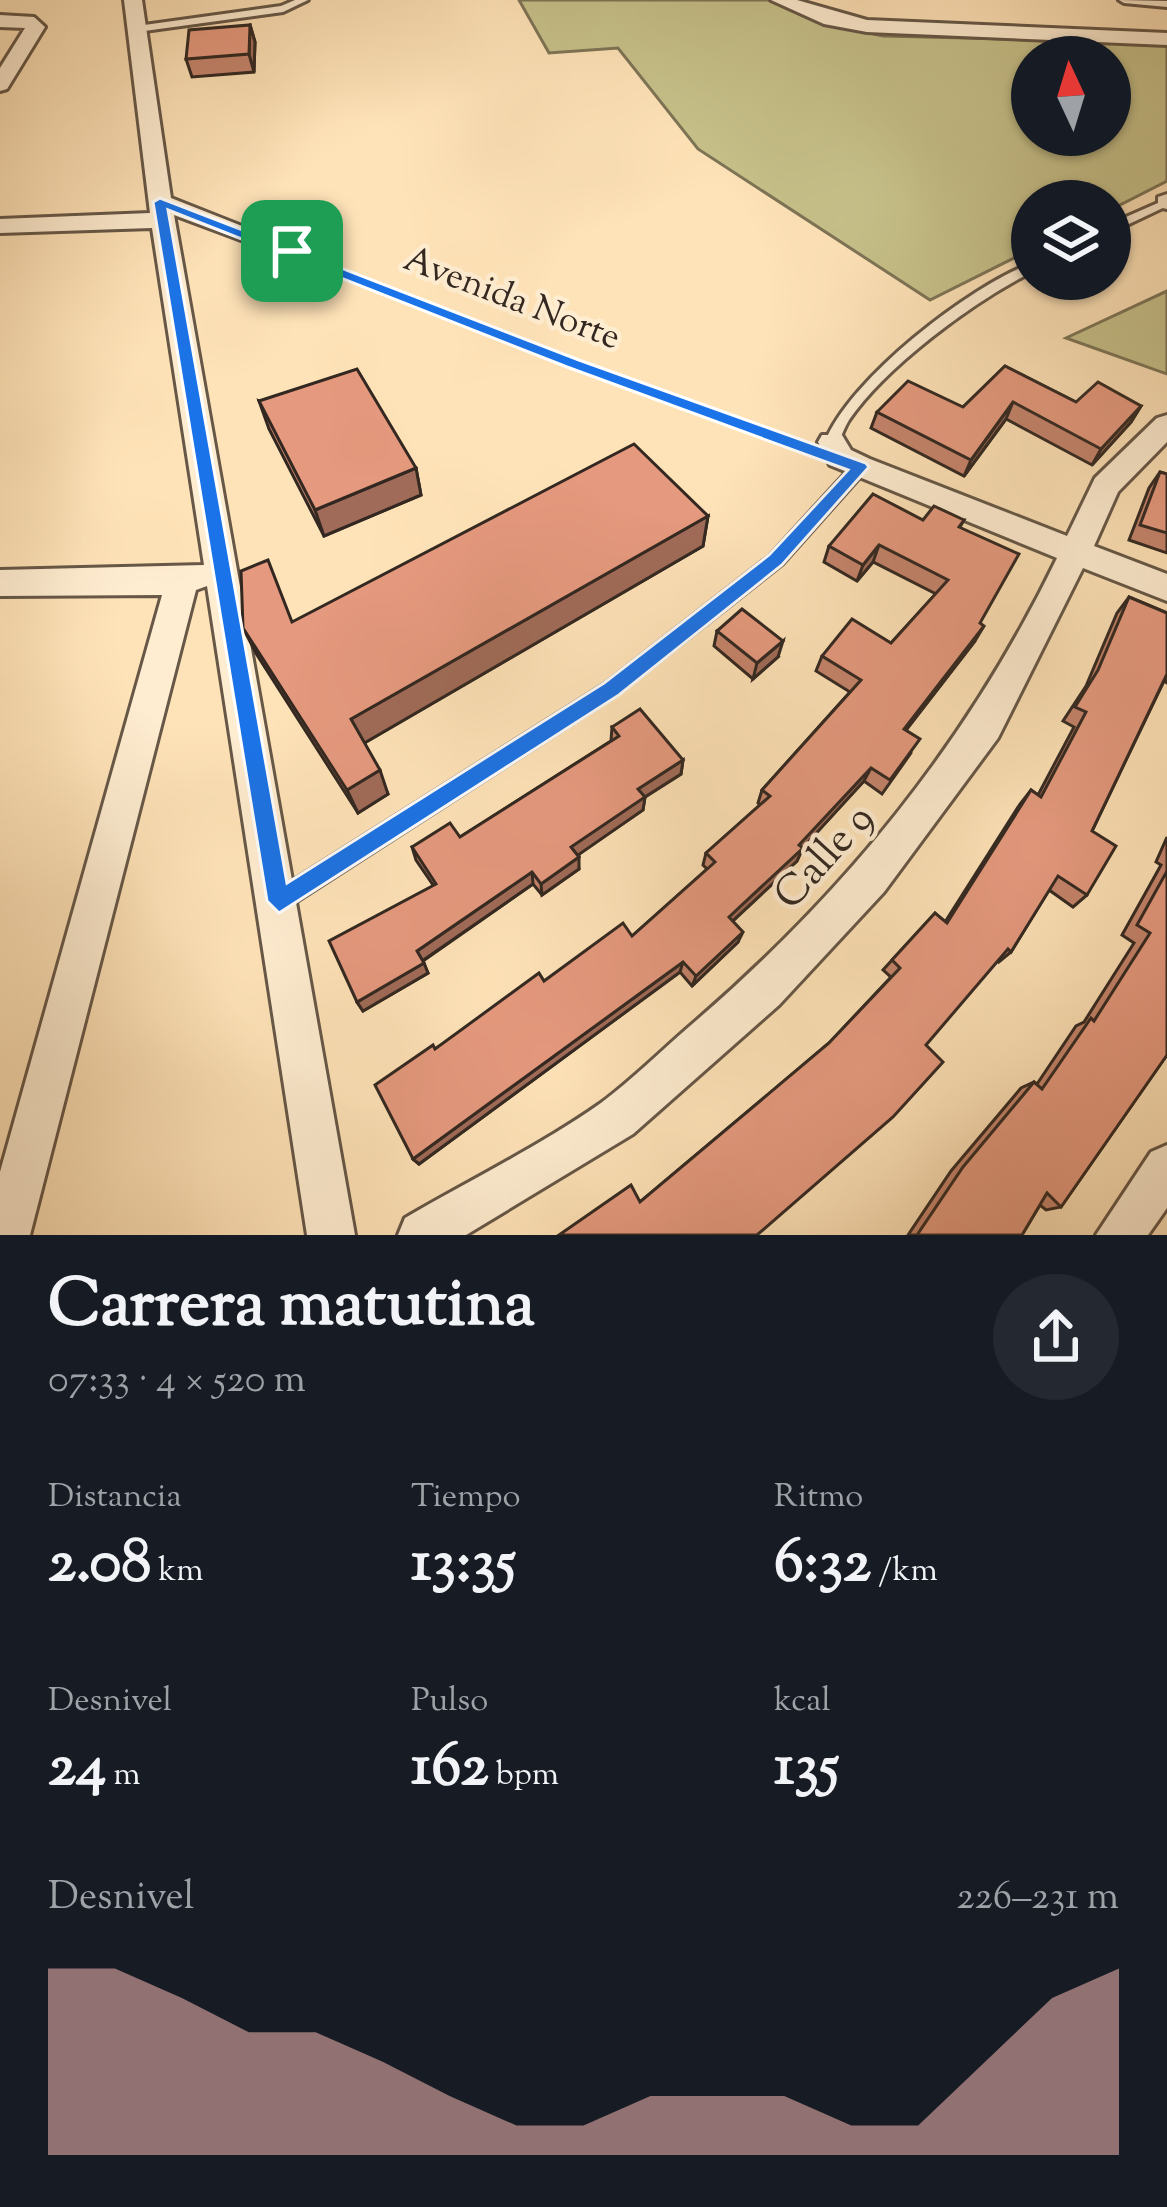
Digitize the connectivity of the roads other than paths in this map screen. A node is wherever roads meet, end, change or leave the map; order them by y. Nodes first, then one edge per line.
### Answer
1 (133, 0) edge
2 (303, 0) edge
3 (781, 0) edge
4 (1124, 0) edge
5 (1167, 4) edge
6 (0, 21) edge
7 (137, 29) junction
8 (1167, 40) edge
9 (0, 85) edge
10 (1166, 202) edge
11 (161, 211) junction
12 (1131, 219) edge
13 (0, 226) edge
14 (292, 251) road end
15 (1011, 278) edge
16 (1167, 425) edge
17 (844, 455) junction
18 (1076, 552) junction
19 (224, 566) junction
20 (182, 582) junction
21 (0, 583) edge
22 (1167, 588) edge
23 (279, 901) junction
24 (1167, 1168) edge
25 (6, 1235) edge
26 (331, 1235) edge
27 (422, 1235) edge
28 (1120, 1235) edge

1 - 7 street
2 - 7 lane
3 - 8 street
4 - 5 lane
6 - 9 street
7 - 11 street
10 - 12 lane
11 - 13 street
11 - 14 street
11 - 19 street
15 - 17 lane
16 - 18 street, Calle 9
17 - 18 street
17 - 23 lane
18 - 22 street
18 - 27 street, Calle 9
19 - 20 street
19 - 23 street
20 - 21 street
20 - 25 street
23 - 26 street
24 - 28 street

